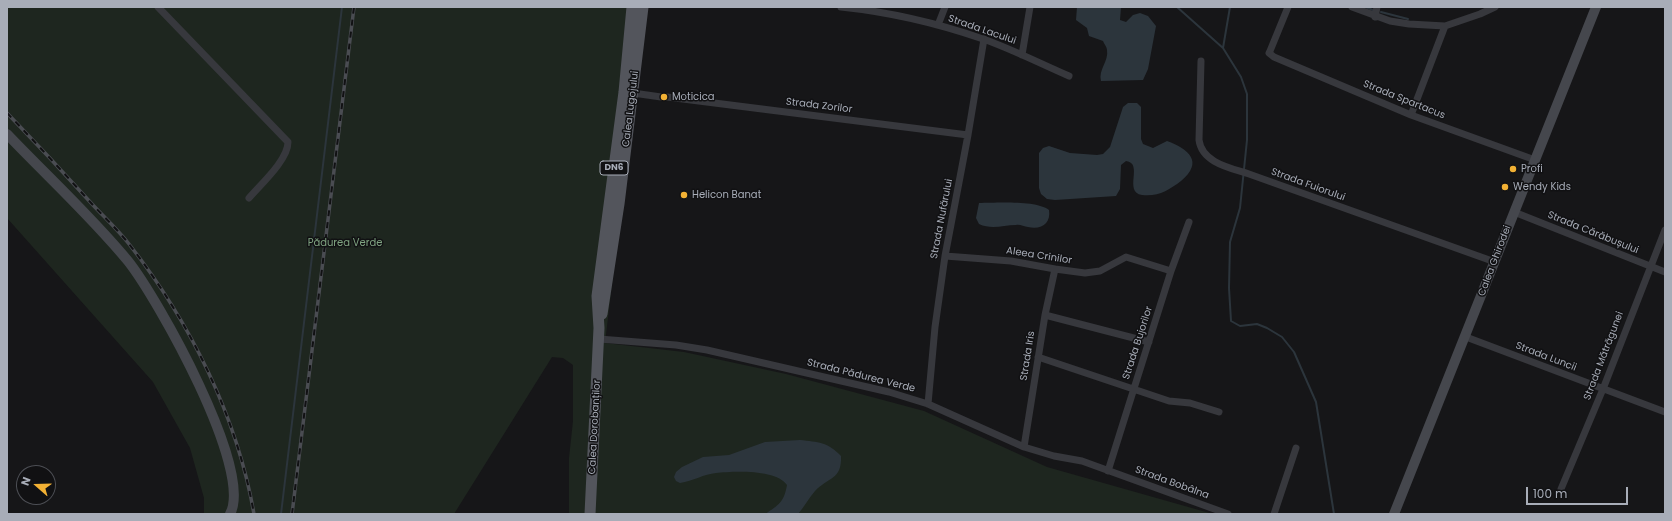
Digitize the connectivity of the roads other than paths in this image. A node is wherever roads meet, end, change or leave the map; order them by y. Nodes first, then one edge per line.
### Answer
1 (158, 7) edge
2 (632, 7) edge
3 (643, 7) edge
4 (841, 7) edge
5 (945, 7) edge
6 (1030, 7) edge
7 (1288, 7) edge
8 (1352, 7) edge
9 (1377, 7) edge
10 (1495, 7) edge
11 (1596, 7) edge
12 (1375, 16) junction
13 (938, 25) junction
14 (1445, 26) junction
15 (984, 39) junction
16 (1022, 55) junction
17 (1201, 61) dead end
18 (1069, 76) dead end
19 (633, 93) junction
20 (1411, 115) junction
21 (7, 134) edge
22 (968, 134) junction
23 (1535, 160) junction
24 (249, 198) dead end
25 (1514, 212) junction
26 (1189, 222) dead end
27 (1665, 230) edge
28 (945, 256) junction
29 (1495, 262) junction
30 (1650, 266) junction
31 (1055, 269) junction
32 (1171, 271) junction
33 (1665, 272) edge
34 (1045, 315) junction
35 (599, 334) junction
36 (1466, 337) junction
37 (1149, 342) junction
38 (1038, 357) junction
39 (1133, 389) junction
40 (1603, 389) junction
41 (928, 404) junction
42 (1219, 412) dead end
43 (1665, 412) edge
44 (1024, 447) junction
45 (1296, 448) dead end
46 (1108, 471) junction
47 (1561, 489) dead end
48 (230, 514) edge
49 (590, 514) edge
50 (1228, 514) edge
51 (1274, 514) edge
52 (1394, 514) edge

1 - 24 street
2 - 35 main road, Calea Lugojului / DN6
3 - 19 main road, Calea Lugojului / DN6
4 - 13 street, Strada Lacului
5 - 13 street
6 - 16 street, Strada Lacului
7 - 20 street, Strada Spartacus
8 - 12 street
9 - 12 street
10 - 14 street
11 - 23 street, Calea Ghirodei
12 - 14 street
13 - 15 street, Strada Lacului
14 - 20 street
15 - 16 street, Strada Lacului
15 - 22 street, Strada Nufărului
16 - 18 street, Strada Lacului
17 - 29 street, Strada Fuiorului
19 - 22 street, Strada Zorilor
19 - 35 main road, Calea Lugojului / DN6
20 - 23 street, Strada Spartacus
21 - 48 street
22 - 28 street, Strada Nufărului
23 - 25 street, Calea Ghirodei
25 - 29 street, Calea Ghirodei
25 - 30 street, Strada Cărăbușului
26 - 32 street, Strada Bujorilor
27 - 30 street, Strada Mătrăgunei
28 - 31 street, Aleea Crinilor
28 - 41 street, Strada Nufărului
29 - 36 street, Calea Ghirodei
30 - 33 street, Strada Cărăbușului
30 - 40 street, Strada Mătrăgunei
31 - 32 street, Aleea Crinilor
31 - 34 street, Strada Iris
32 - 37 street, Strada Bujorilor
34 - 37 street
34 - 38 street, Strada Iris
35 - 41 street, Strada Pădurea Verde
35 - 49 main road, Calea Dorobanților / DN6
36 - 40 street, Strada Luncii
36 - 52 street, Calea Ghirodei
37 - 39 street, Strada Bujorilor
38 - 39 street
38 - 44 street, Strada Iris
39 - 42 street
39 - 46 street, Strada Bujorilor
40 - 43 street, Strada Luncii
40 - 47 street, Strada Mătrăgunei
41 - 44 street, Strada Pădurea Verde
44 - 46 street, Strada Pădurea Verde
45 - 51 street
46 - 50 street, Strada Bobâlna

